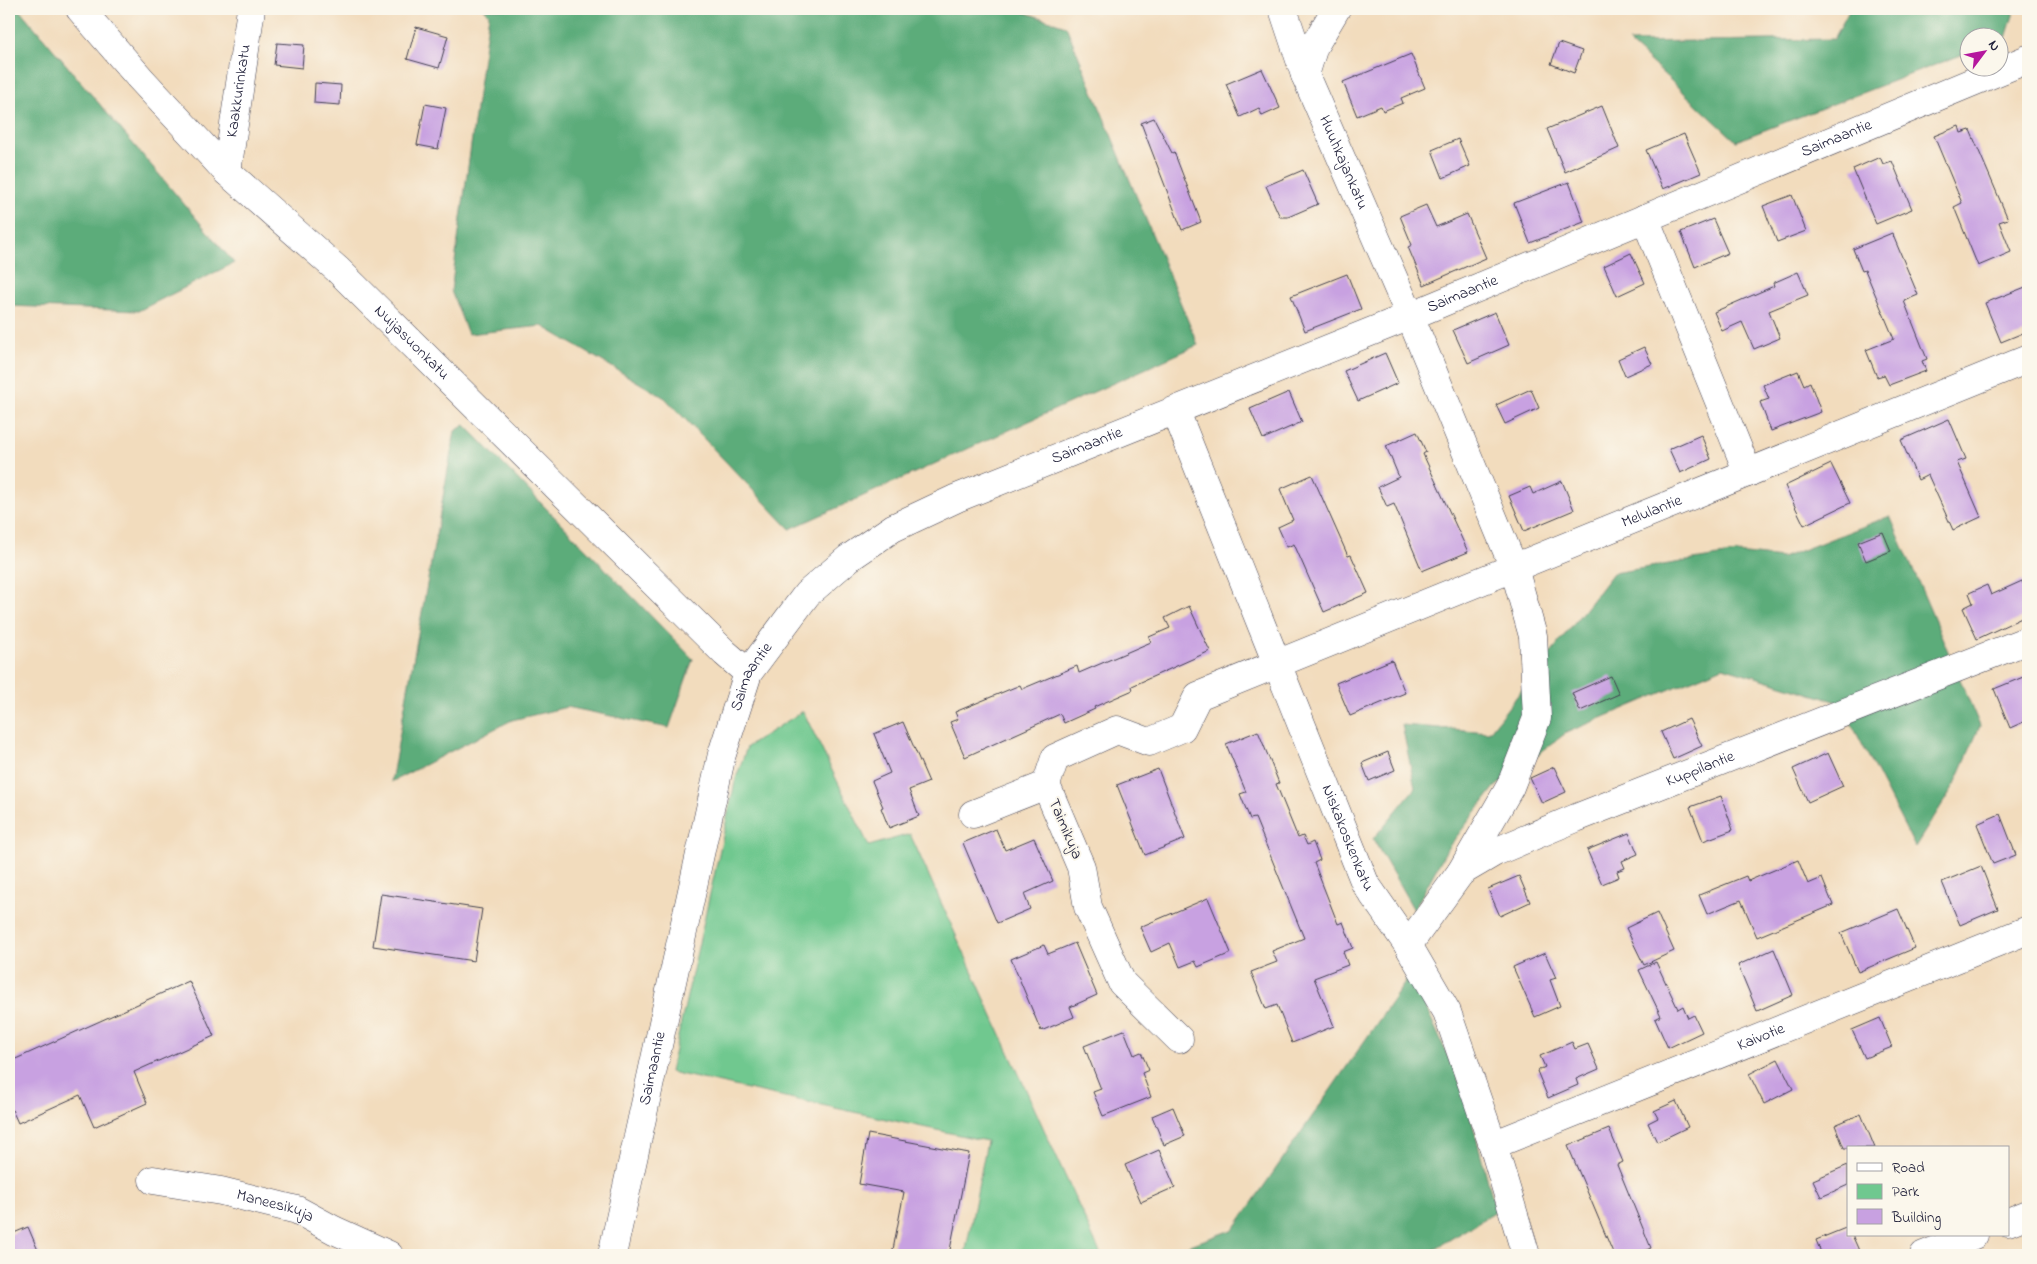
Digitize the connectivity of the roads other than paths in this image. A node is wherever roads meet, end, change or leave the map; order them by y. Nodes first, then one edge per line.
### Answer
1 (80, 9) edge
2 (251, 9) edge
3 (1283, 9) edge
4 (1336, 9) edge
5 (2028, 59) edge
6 (1305, 75) junction
7 (227, 172) junction
8 (1645, 218) junction
9 (1410, 316) junction
10 (2028, 360) edge
11 (1176, 412) junction
12 (1748, 473) junction
13 (1514, 568) junction
14 (2028, 640) edge
15 (1276, 663) junction
16 (748, 673) junction
17 (1046, 785) junction
18 (973, 814) dead end
19 (1461, 872) junction
20 (2028, 930) edge
21 (1408, 945) junction
22 (1179, 1039) dead end
23 (1493, 1145) junction
24 (153, 1180) dead end
25 (2028, 1214) edge
26 (2010, 1221) edge
27 (1972, 1236) edge
28 (389, 1255) edge
29 (612, 1255) edge
30 (1526, 1255) edge
31 (1924, 1255) edge

1 - 7 street, Nuijasuonkatu
2 - 7 street, Kaakkurinkatu
3 - 6 street, Huuhkajankatu
4 - 6 street
5 - 8 street, Saimaantie
6 - 9 street, Huuhkajankatu
7 - 16 street, Nuijasuonkatu
8 - 9 street, Saimaantie
8 - 12 street
9 - 11 street, Saimaantie
9 - 13 street, Huuhkajankatu
10 - 12 street, Melulantie
11 - 15 street, Niskakoskenkatu
11 - 16 street, Saimaantie
12 - 13 street, Melulantie
13 - 15 street, Melulantie
13 - 19 street, Huuhkajankatu
14 - 19 street, Kuppilantie
15 - 17 street, Taimikuja
15 - 21 street, Niskakoskenkatu
16 - 29 street, Saimaantie
17 - 18 street
17 - 22 street, Taimikuja
19 - 21 street, Kuppilantie
20 - 23 street, Kaivotie
21 - 23 street, Niskakoskenkatu
23 - 30 street, Niskakoskenkatu
24 - 28 street, Maneesikuja
25 - 26 street
27 - 31 street

